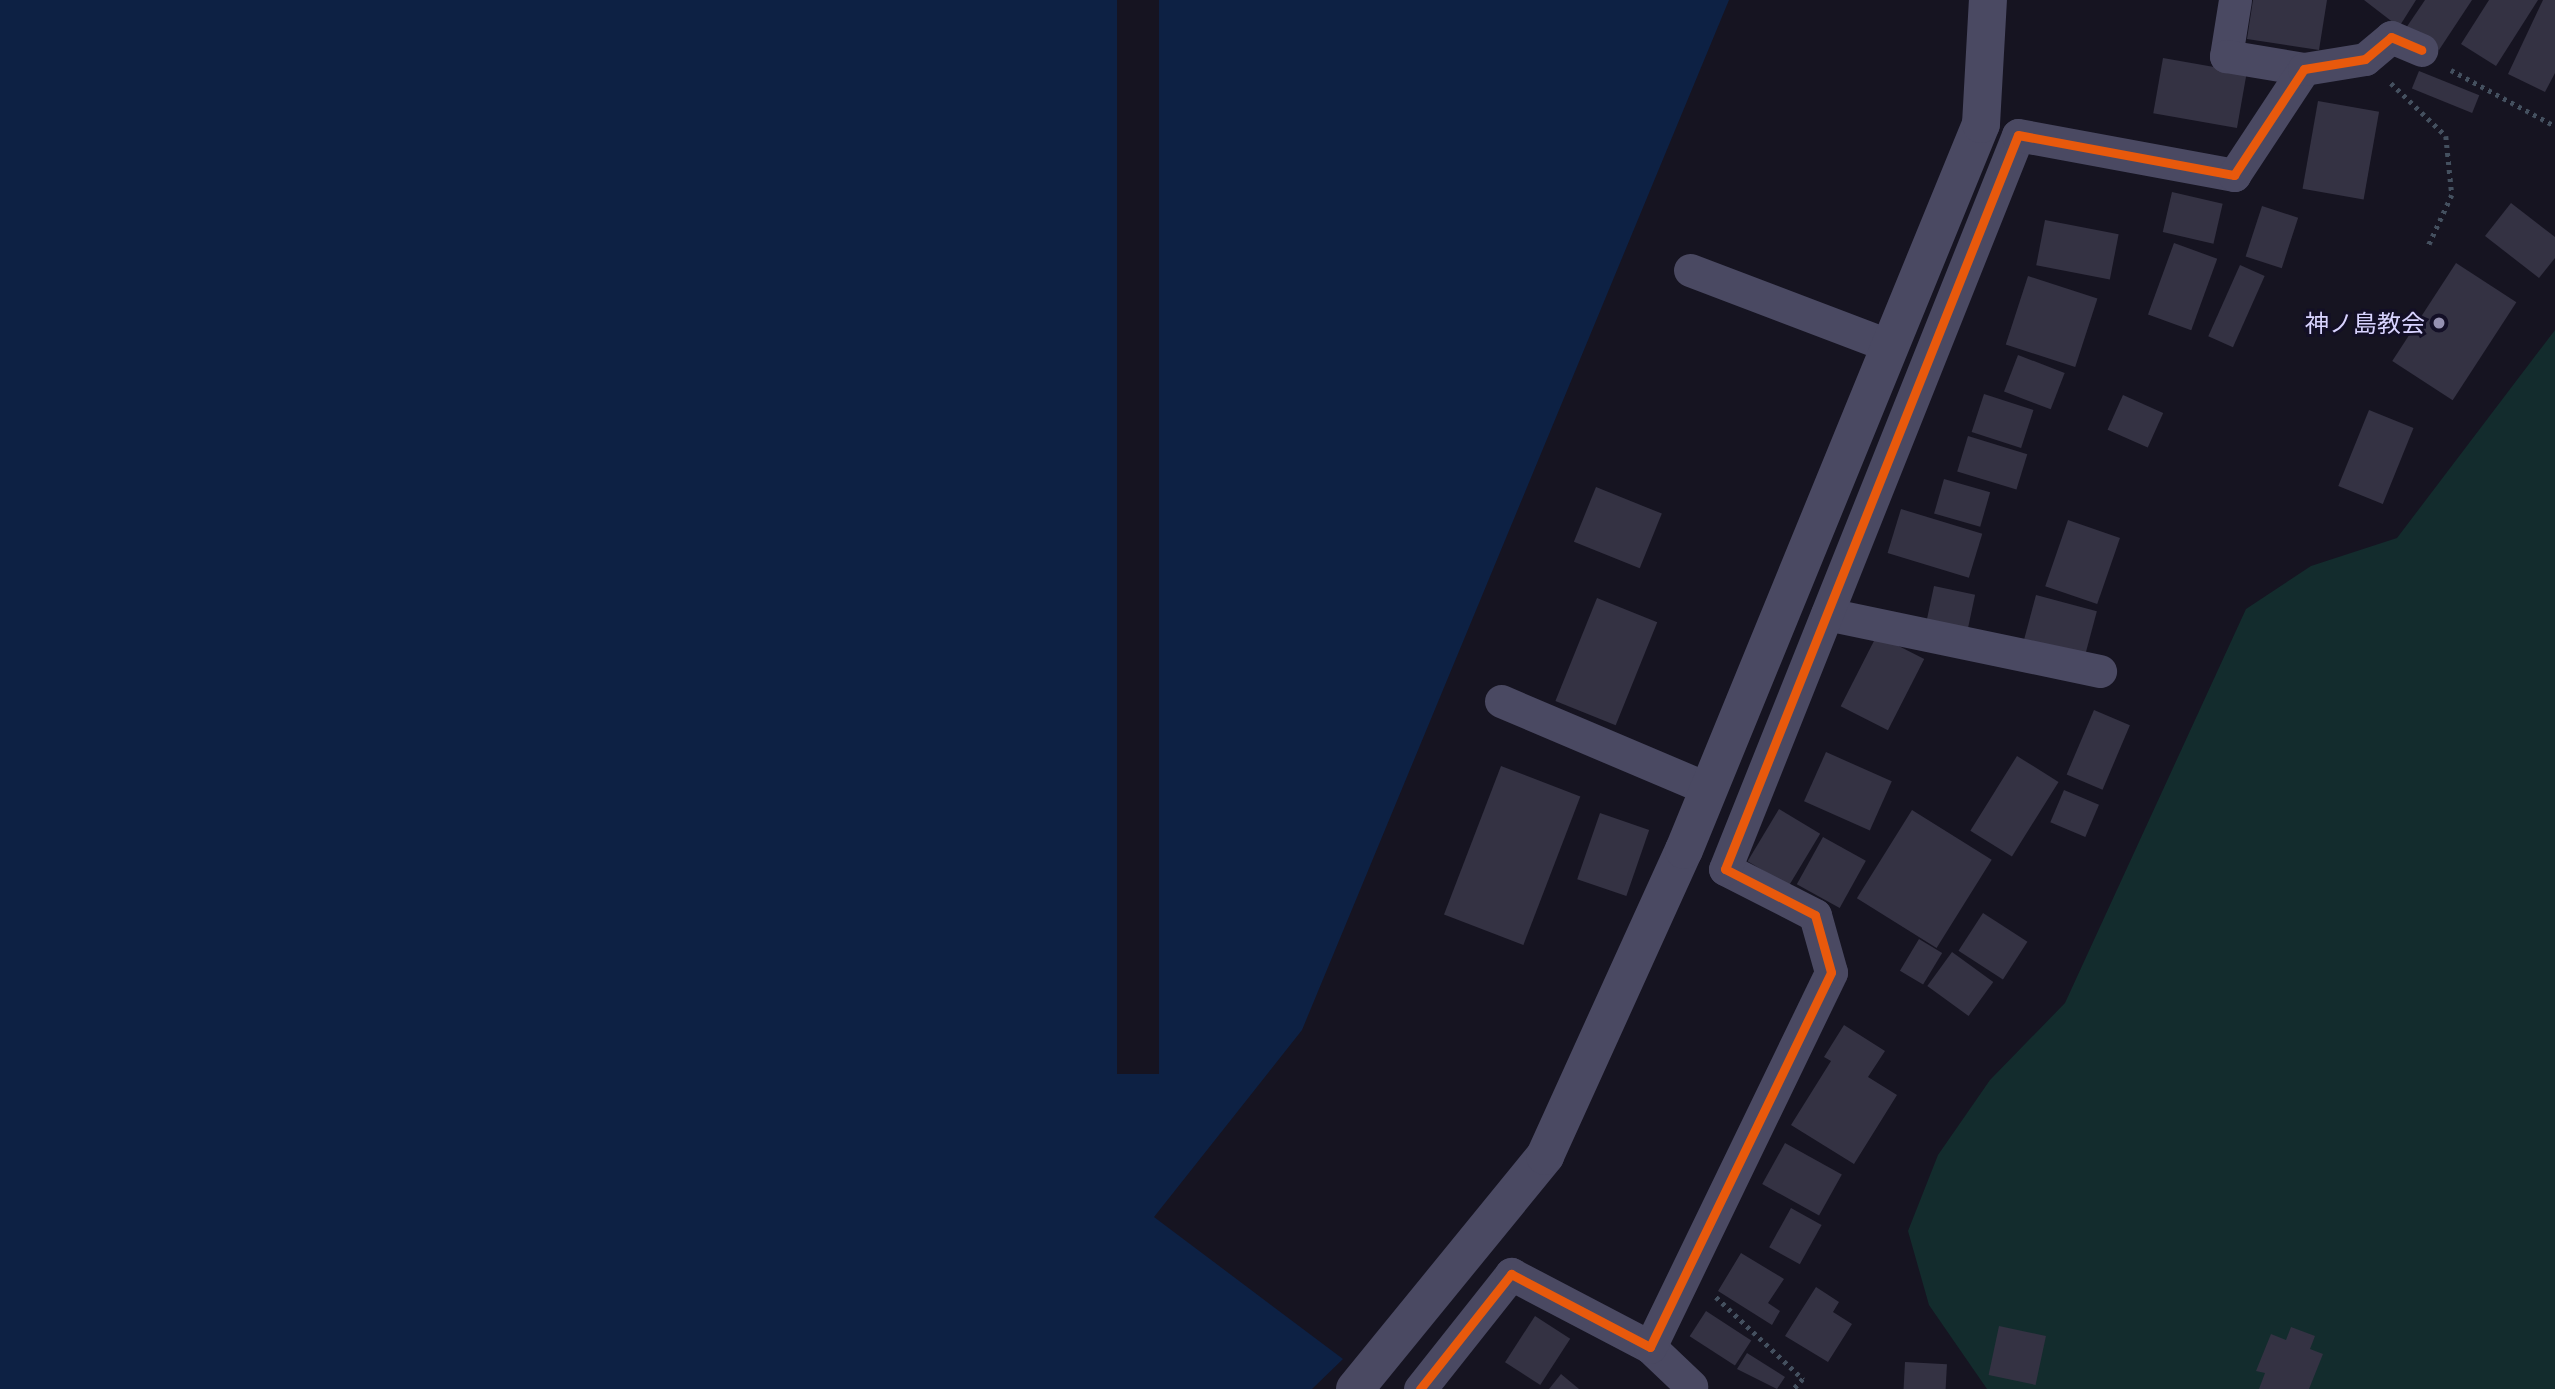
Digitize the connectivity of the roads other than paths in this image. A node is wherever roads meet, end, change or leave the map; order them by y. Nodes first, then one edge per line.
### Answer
1 (1988, 0) edge
2 (2235, 0) edge
3 (2421, 50) road end
4 (2304, 69) junction
5 (1981, 124) junction
6 (2018, 135) junction
7 (1690, 270) dead end
8 (1890, 346) junction
9 (1827, 614) junction
10 (2100, 671) dead end
11 (1501, 701) dead end
12 (1709, 789) junction
13 (1684, 849) junction
14 (1725, 869) junction
15 (1473, 1251) junction
16 (1511, 1274) junction
17 (1650, 1347) junction
18 (1691, 1387) dead end
19 (1355, 1389) edge
20 (1420, 1389) edge

1 - 5 street
2 - 4 street
3 - 4 street
4 - 6 street
5 - 6 street
5 - 8 street
6 - 9 street
7 - 8 street
8 - 12 street
9 - 10 street
9 - 14 street
11 - 12 street
12 - 13 street
13 - 14 street
13 - 15 street
14 - 17 street
15 - 16 street
15 - 19 street
16 - 17 street
16 - 20 street
17 - 18 street

